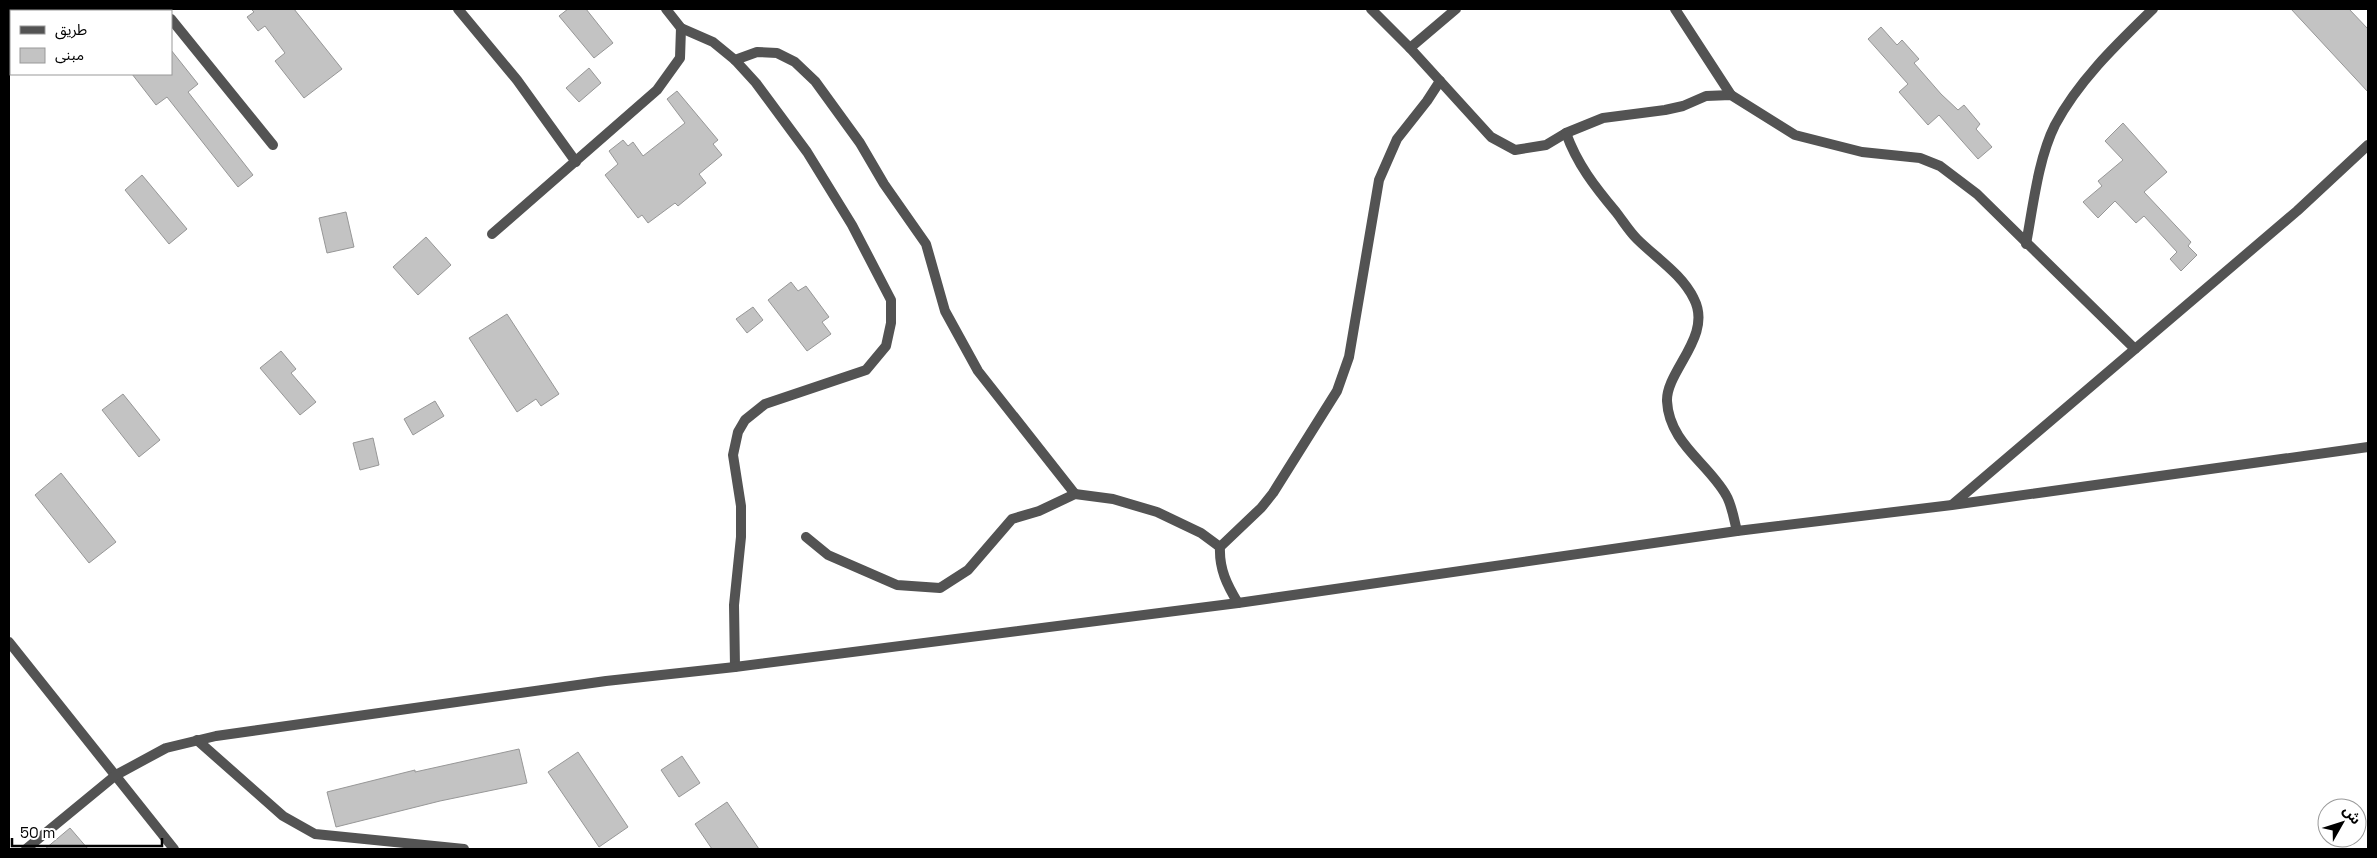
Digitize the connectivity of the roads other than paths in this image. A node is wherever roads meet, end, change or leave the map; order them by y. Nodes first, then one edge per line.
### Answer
1 (458, 9) edge
2 (666, 9) edge
3 (1371, 9) edge
4 (1456, 9) edge
5 (1675, 9) edge
6 (2154, 9) edge
7 (172, 20) edge
8 (681, 28) junction
9 (1410, 48) junction
10 (735, 60) junction
11 (1440, 81) junction
12 (1731, 95) junction
13 (1566, 133) junction
14 (273, 145) dead end
15 (2368, 145) edge
16 (576, 162) junction
17 (492, 234) dead end
18 (2026, 244) junction
19 (2135, 349) junction
20 (2368, 446) edge
21 (1075, 494) junction
22 (1952, 505) junction
23 (1737, 531) junction
24 (806, 537) dead end
25 (1220, 547) junction
26 (1238, 603) junction
27 (9, 642) edge
28 (734, 667) junction
29 (198, 740) junction
30 (116, 775) junction
31 (26, 849) edge
32 (174, 849) edge
33 (464, 849) edge

1 - 16 street
2 - 8 street
3 - 9 street
4 - 9 street
5 - 12 street
6 - 18 street
7 - 14 street
8 - 10 street
8 - 16 street
9 - 11 street
10 - 21 street
10 - 28 street
11 - 13 street
11 - 25 street
12 - 13 street
12 - 18 street
13 - 23 street
15 - 19 street
16 - 17 street
18 - 19 street
19 - 22 street
20 - 22 street
21 - 24 street
21 - 25 street
22 - 23 street
23 - 26 street
25 - 26 street
26 - 28 street
27 - 30 street
28 - 29 street
29 - 30 street
29 - 33 street
30 - 31 street
30 - 32 street

